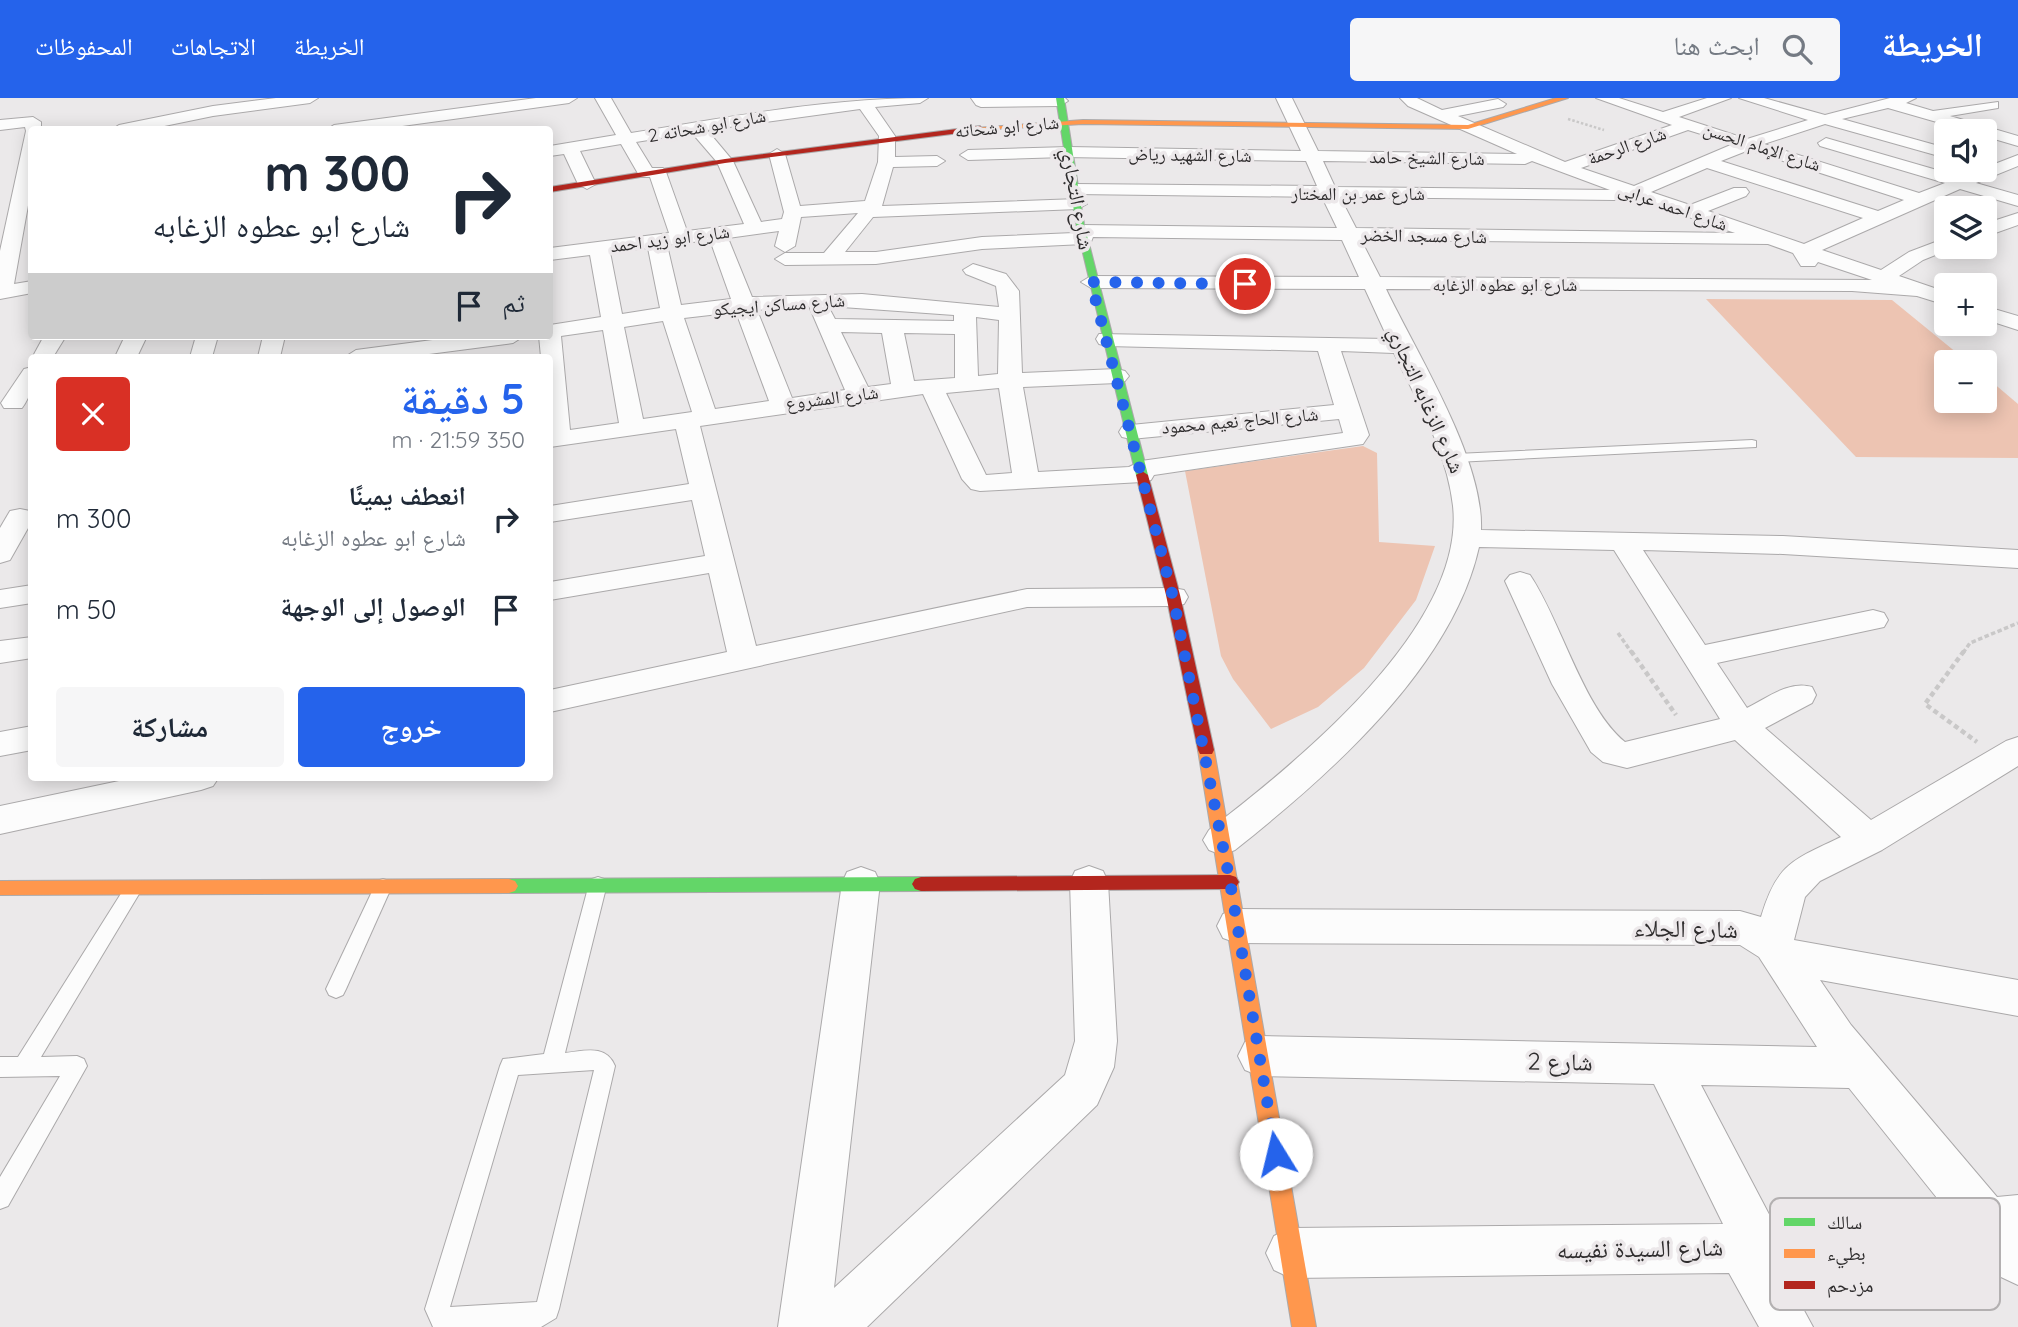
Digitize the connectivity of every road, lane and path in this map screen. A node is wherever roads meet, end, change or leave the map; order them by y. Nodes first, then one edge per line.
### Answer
1 (310, 98) edge
2 (569, 98) edge
3 (603, 98) edge
4 (789, 98) edge
5 (920, 98) edge
6 (979, 98) edge
7 (1284, 98) edge
8 (1408, 98) edge
9 (1481, 98) edge
10 (1564, 98) edge
11 (1604, 98) edge
12 (1723, 98) edge
13 (1747, 98) edge
14 (1858, 98) edge
15 (1908, 98) edge
16 (1969, 98) edge
17 (1060, 99) edge
18 (838, 101) edge
19 (864, 103) junction
20 (212, 104) edge
21 (754, 104) dead end
22 (1498, 104) junction
23 (1885, 104) junction
24 (801, 110) junction
25 (1521, 112) junction
26 (772, 115) junction
27 (1930, 115) junction
28 (1441, 116) junction
29 (1665, 116) junction
30 (1826, 119) junction
31 (1063, 122) junction
32 (1690, 124) junction
33 (0, 125) edge
34 (1297, 125) junction
35 (32, 126) edge
36 (133, 126) edge
37 (390, 126) edge
38 (1468, 127) junction
39 (697, 128) junction
40 (1787, 131) junction
41 (1872, 132) junction
42 (888, 139) junction
43 (628, 140) junction
44 (2018, 141) edge
45 (27, 142) edge
46 (1750, 143) junction
47 (570, 148) junction
48 (1934, 150) edge
49 (553, 151) edge
50 (797, 152) junction
51 (1069, 153) junction
52 (777, 154) junction
53 (968, 155) dead end
54 (1312, 157) junction
55 (1543, 159) junction
56 (2018, 160) edge
57 (724, 161) junction
58 (937, 161) dead end
59 (886, 162) junction
60 (1706, 162) junction
61 (1997, 164) edge
62 (1564, 168) junction
63 (1997, 168) edge
64 (651, 173) junction
65 (2018, 174) edge
66 (1674, 176) junction
67 (28, 179) edge
68 (1959, 183) junction
69 (587, 184) junction
70 (1704, 185) dead end
71 (950, 186) dead end
72 (0, 188) edge
73 (553, 190) edge
74 (1740, 192) dead end
75 (1331, 194) junction
76 (1633, 195) junction
77 (1077, 197) junction
78 (1920, 199) junction
79 (2018, 201) edge
80 (957, 208) junction
81 (871, 209) junction
82 (1689, 212) junction
83 (1879, 216) junction
84 (792, 218) junction
85 (2018, 219) edge
86 (1997, 226) edge
87 (755, 229) junction
88 (716, 234) junction
89 (1083, 234) junction
90 (1349, 235) junction
91 (680, 238) junction
92 (1670, 238) junction
93 (1766, 239) junction
94 (656, 241) junction
95 (971, 244) junction
96 (599, 248) junction
97 (1934, 249) edge
98 (1802, 252) junction
99 (553, 254) edge
100 (785, 259) junction
101 (828, 259) junction
102 (973, 270) dead end
103 (1882, 278) junction
104 (1091, 282) junction
105 (1372, 285) junction
106 (1821, 285) junction
107 (28, 288) edge
108 (1919, 290) junction
109 (788, 291) junction
110 (1, 292) edge
111 (1934, 295) edge
112 (816, 299) junction
113 (909, 303) junction
114 (744, 305) junction
115 (672, 315) junction
116 (1009, 315) junction
117 (1997, 316) edge
118 (965, 319) junction
119 (612, 323) junction
120 (2018, 323) edge
121 (827, 325) junction
122 (892, 327) junction
123 (553, 332) edge
124 (1107, 339) junction
125 (485, 344) edge
126 (1327, 344) junction
127 (1403, 346) junction
128 (408, 348) edge
129 (373, 354) edge
130 (1116, 376) junction
131 (28, 380) edge
132 (1010, 380) junction
133 (967, 383) junction
134 (931, 386) junction
135 (904, 388) junction
136 (859, 394) junction
137 (782, 404) junction
138 (10, 405) edge
139 (1348, 411) junction
140 (553, 412) edge
141 (695, 417) junction
142 (632, 427) junction
143 (1131, 432) junction
144 (554, 439) edge
145 (1752, 444) dead end
146 (1456, 458) junction
147 (1142, 472) junction
148 (1026, 481) junction
149 (703, 490) junction
150 (553, 514) edge
151 (17, 517) edge
152 (1467, 538) junction
153 (1624, 543) junction
154 (0, 554) edge
155 (2018, 559) edge
156 (720, 562) junction
157 (1520, 581) dead end
158 (553, 590) edge
159 (28, 594) edge
160 (1173, 597) junction
161 (0, 598) edge
162 (1873, 620) dead end
163 (2018, 623) edge
164 (1618, 633) dead end
165 (28, 648) edge
166 (0, 652) edge
167 (1697, 657) junction
168 (744, 659) junction
169 (1800, 695) dead end
170 (553, 700) edge
171 (1741, 726) junction
172 (28, 739) edge
173 (1693, 739) junction
174 (0, 744) edge
175 (2010, 755) edge
176 (182, 781) edge
177 (0, 820) edge
178 (1222, 840) junction
179 (1869, 840) junction
180 (1089, 882) junction
181 (1230, 882) junction
182 (861, 883) junction
183 (598, 884) junction
184 (383, 886) junction
185 (135, 887) junction
186 (0, 888) edge
187 (1237, 926) junction
188 (1776, 950) junction
189 (336, 989) dead end
190 (2018, 998) edge
191 (1260, 1056) junction
192 (552, 1062) junction
193 (1667, 1064) junction
194 (24, 1066) junction
195 (0, 1067) edge
196 (1859, 1068) junction
197 (0, 1198) edge
198 (1981, 1198) edge
199 (2003, 1221) edge
200 (1770, 1245) edge
201 (1751, 1247) junction
202 (1291, 1253) junction
203 (2018, 1259) edge
204 (1770, 1289) edge
205 (1779, 1310) edge
206 (804, 1327) edge
207 (830, 1327) edge
208 (1304, 1327) edge
209 (1787, 1327) edge

1 - 20 street
2 - 37 street
3 - 43 street
4 - 24 street
5 - 19 street, شارع ابو شحاته 2
6 - 17 street
7 - 34 street, شارع الزغابه التجاري
8 - 28 street, شارع احمد عرابى
9 - 22 street
10 - 25 street, شارع ابو شحاته
11 - 29 street, شارع الإمام الحسن
12 - 29 street, شارع الرحمة
13 - 30 street
14 - 23 street
15 - 23 street
16 - 27 street
17 - 31 street, شارع التجاري
18 - 19 street, شارع ابو شحاته 2
18 - 24 street, شارع ابو شحاته 2
19 - 42 street
20 - 36 street
21 - 26 street
22 - 25 street
22 - 28 street
23 - 27 street
23 - 30 street
24 - 26 street, شارع ابو شحاته 2
25 - 38 street, شارع ابو شحاته
26 - 39 street, شارع ابو شحاته 2
26 - 50 street
27 - 41 street
27 - 44 street
28 - 38 street, شارع احمد عرابى
29 - 32 street, شارع الإمام الحسن
30 - 40 street
30 - 41 street
31 - 34 street, شارع ابو شحاته
31 - 42 street, شارع ابو شحاته
31 - 51 street, شارع التجاري
32 - 46 street, شارع الإمام الحسن
32 - 62 street, شارع الرحمة
33 - 35 street
34 - 38 street, شارع ابو شحاته
34 - 54 street, شارع الزغابه التجاري
38 - 55 street, شارع احمد عرابى
39 - 43 street, شارع ابو شحاته 2
39 - 57 street
40 - 46 street
40 - 68 street
41 - 48 street
42 - 50 street, شارع ابو شحاته
42 - 59 street
43 - 47 street, شارع ابو شحاته 2
43 - 64 street
45 - 67 street
46 - 60 street
46 - 78 street, شارع الإمام الحسن
47 - 49 street, شارع ابو شحاته 2
47 - 69 street
50 - 52 street, شارع ابو شحاته
51 - 53 street, شارع الشهيد رياض
51 - 54 street, شارع الشهيد رياض
51 - 77 street, شارع التجاري
52 - 57 street, شارع ابو شحاته
52 - 84 street
54 - 55 street, شارع الشيخ حامد
54 - 75 street, شارع الزغابه التجاري
55 - 62 street, شارع احمد عرابى
56 - 61 street
57 - 64 street, شارع ابو شحاته
57 - 87 street
58 - 59 street
59 - 81 street
60 - 66 street
60 - 83 street
62 - 76 street, شارع احمد عرابى
63 - 65 street
64 - 69 street, شارع ابو شحاته
64 - 91 street
66 - 70 street
66 - 76 street
67 - 72 street
67 - 110 street
68 - 78 street
68 - 79 street
69 - 73 street, شارع ابو شحاته
71 - 80 street
74 - 82 street
75 - 76 street, شارع عمر بن المختار
75 - 77 street, شارع عمر بن المختار
75 - 90 street, شارع الزغابه التجاري
76 - 82 street, شارع احمد عرابى
76 - 92 street
77 - 80 street, شارع عمر بن المختار
77 - 89 street, شارع التجاري
78 - 83 street
80 - 81 street, شارع ابو زيد احمد
80 - 95 street
81 - 84 street, شارع ابو زيد احمد
81 - 101 street
82 - 93 street, شارع احمد عرابى
83 - 98 street
84 - 87 street, شارع ابو زيد احمد
84 - 100 street
85 - 86 street
87 - 88 street, شارع ابو زيد احمد
88 - 91 street, شارع ابو زيد احمد
88 - 114 street
89 - 90 street, شارع مسجد الخضر
89 - 95 street, شارع مسجد الخضر
89 - 104 street, شارع التجاري
90 - 92 street, شارع مسجد الخضر
90 - 105 street, شارع الزغابه التجاري
91 - 94 street, شارع ابو زيد احمد
92 - 93 street, شارع مسجد الخضر
93 - 98 street, شارع احمد عرابى
94 - 96 street, شارع ابو زيد احمد
94 - 115 street
95 - 101 street, شارع مسجد الخضر
96 - 99 street, شارع ابو زيد احمد
96 - 119 street
97 - 103 street
98 - 103 street, شارع احمد عرابى
98 - 106 street
100 - 101 street, شارع مسجد الخضر
100 - 109 street
102 - 116 street
103 - 108 street, شارع احمد عرابى
104 - 105 street, شارع ابو عطوه الزغابه
104 - 124 street, شارع التجاري
105 - 106 street, شارع ابو عطوه الزغابه
105 - 127 street, شارع الزغابه التجاري
106 - 108 street, شارع ابو عطوه الزغابه
107 - 110 street
108 - 111 street, شارع احمد عرابى
109 - 112 street, شارع مساكن ايجيكو
109 - 113 street
109 - 114 street, شارع مساكن ايجيكو
112 - 113 street, شارع مساكن ايجيكو
112 - 121 street
113 - 118 street, شارع مساكن ايجيكو
114 - 115 street, شارع مساكن ايجيكو
114 - 137 street
115 - 119 street, شارع مساكن ايجيكو
115 - 141 street
116 - 118 street, شارع مساكن ايجيكو
116 - 132 street
117 - 120 street
118 - 122 street
118 - 133 street
119 - 123 street, شارع مساكن ايجيكو
119 - 142 street
121 - 122 street
121 - 136 street
122 - 135 street
124 - 126 street
124 - 130 street, شارع التجاري
125 - 128 street
126 - 127 street
126 - 139 street
127 - 146 street, شارع الزغابه التجاري
128 - 129 street
130 - 132 street, شارع المشروع
130 - 143 street, شارع التجاري
131 - 138 street
132 - 133 street, شارع المشروع
132 - 148 street
133 - 134 street, شارع المشروع
134 - 135 street, شارع المشروع
134 - 148 street
135 - 136 street, شارع المشروع
136 - 137 street, شارع المشروع
137 - 141 street, شارع المشروع
139 - 143 street, شارع الحاج نعيم محمود
139 - 147 street
140 - 144 street
141 - 142 street, شارع المشروع
141 - 149 street
142 - 144 street, شارع المشروع
143 - 147 street, شارع التجاري
145 - 146 lane
146 - 152 street, شارع الزغابه التجاري
147 - 148 street
147 - 160 street, شارع التجاري
149 - 150 street
149 - 156 street
151 - 154 street
152 - 153 street
152 - 178 street, شارع الزغابه التجاري
153 - 155 street
153 - 167 street
156 - 158 street
156 - 168 street
157 - 173 street
159 - 161 street
160 - 168 street
160 - 178 street, شارع التجاري
162 - 167 street
163 - 175 path
164 - 173 path
165 - 166 street
167 - 171 street
168 - 170 street
169 - 171 street
171 - 173 street
171 - 179 street
172 - 174 street
175 - 179 street
176 - 177 street
178 - 181 street, شارع التجاري
179 - 188 street
180 - 181 street
180 - 182 street
180 - 207 street
181 - 187 street, شارع التجاري
182 - 183 street
182 - 206 street
183 - 184 street
183 - 192 lane
184 - 185 street
184 - 189 lane
185 - 186 street
185 - 194 lane
187 - 188 street, شارع الجلاء
187 - 191 street, شارع التجاري
188 - 190 street
188 - 196 street, شارع الجلاء
191 - 193 street, شارع 2
191 - 202 street, شارع التجاري
192 - 192 lane
193 - 196 street, شارع 2
193 - 201 street
194 - 195 lane
194 - 197 lane
196 - 198 street, شارع الجلاء
199 - 203 street, شارع الجلاء
200 - 201 street, شارع السيدة نفيسه
201 - 202 street, شارع السيدة نفيسه
201 - 204 street
202 - 208 street, شارع التجاري
205 - 209 street

